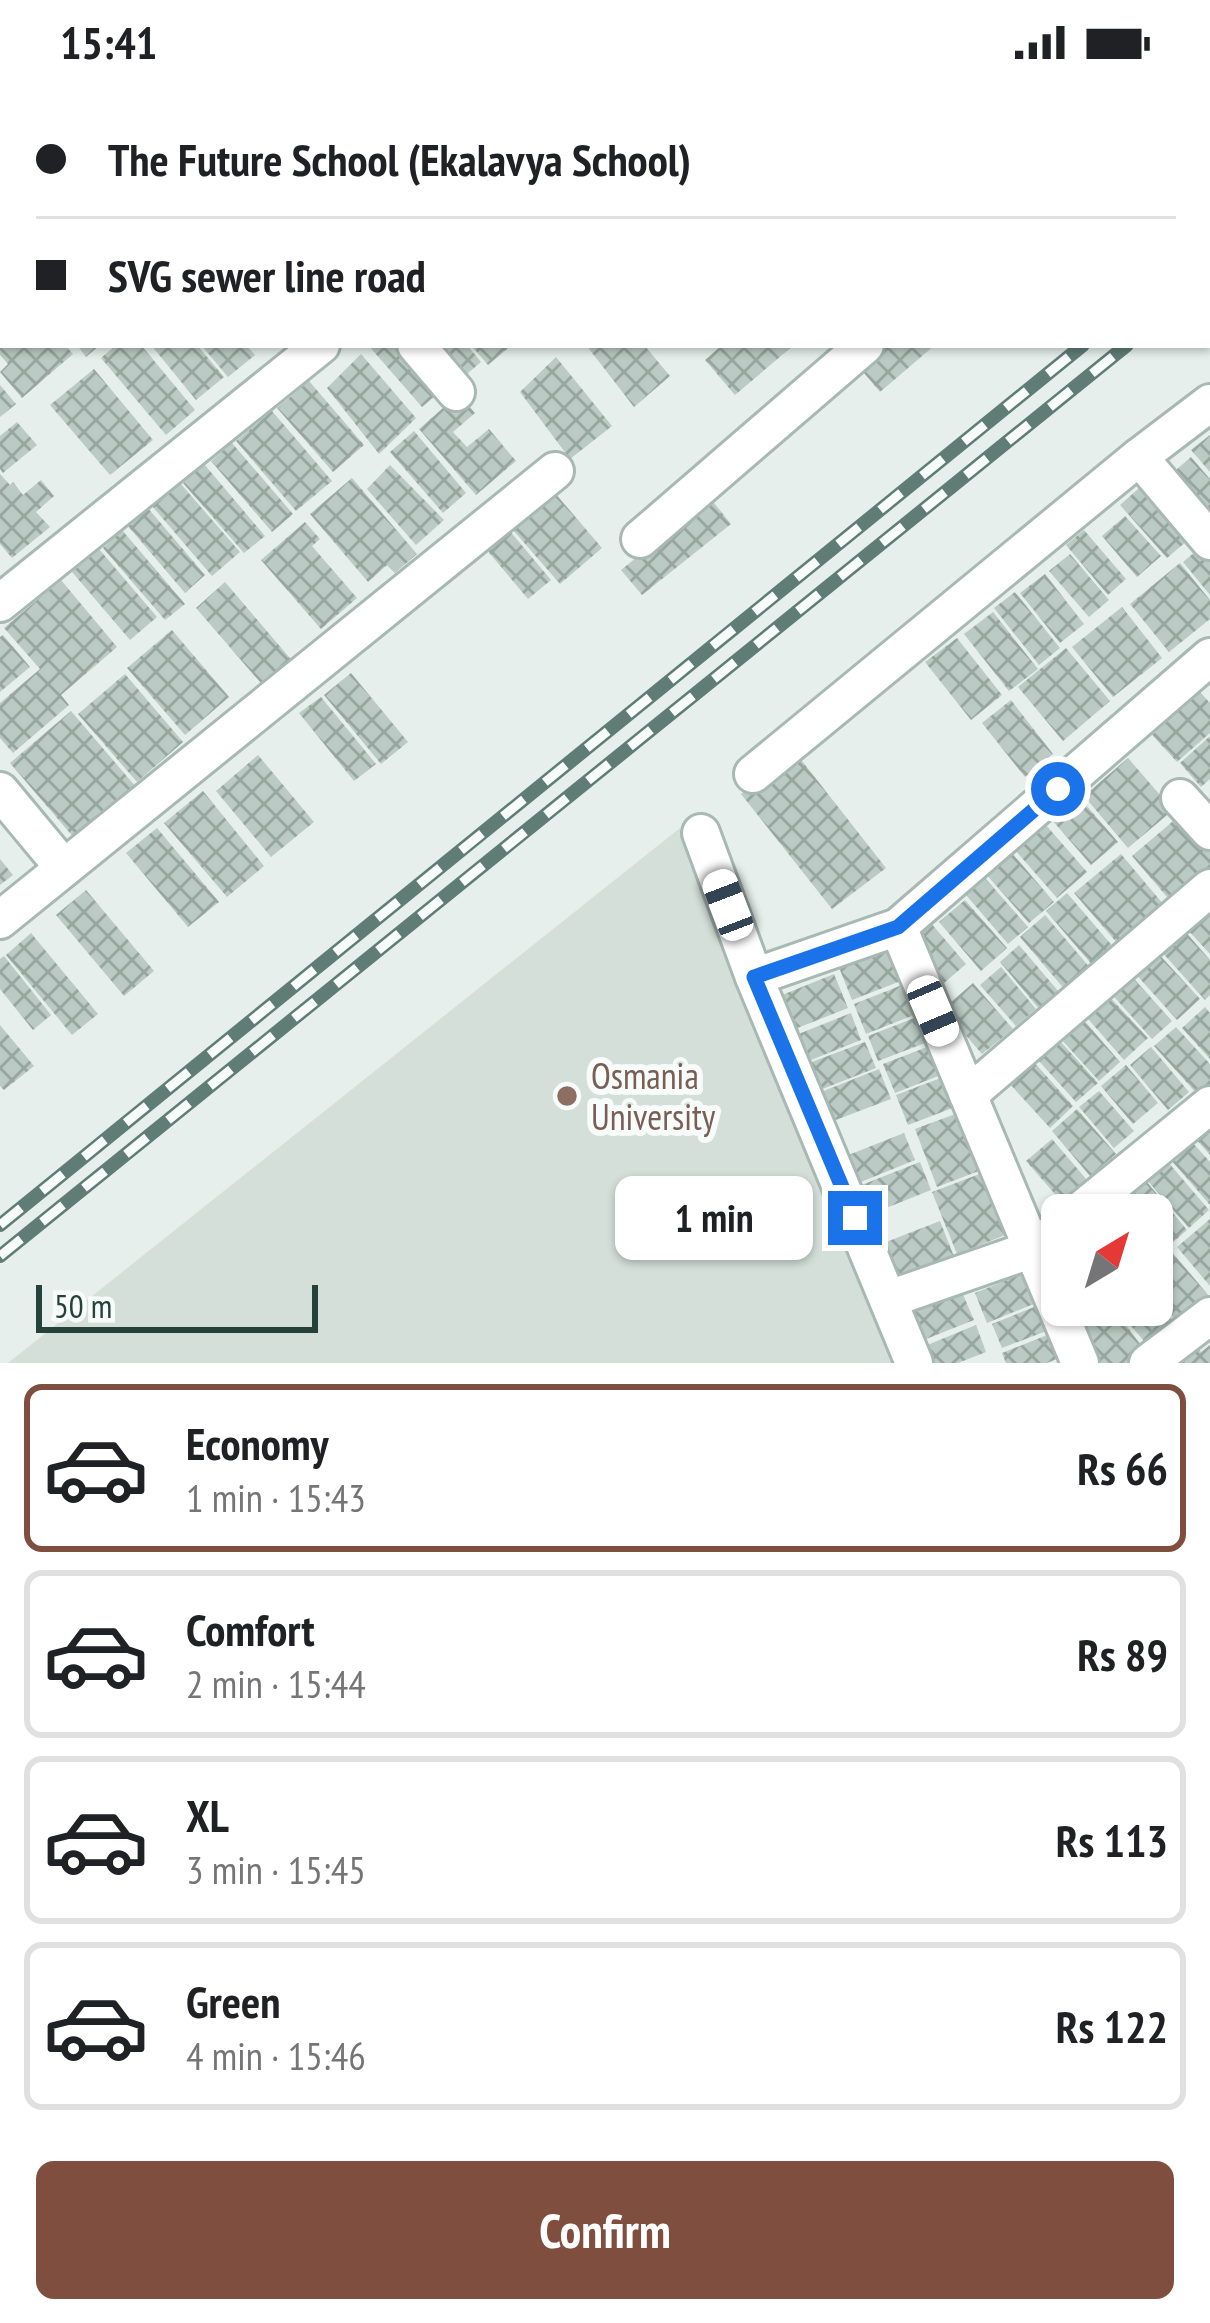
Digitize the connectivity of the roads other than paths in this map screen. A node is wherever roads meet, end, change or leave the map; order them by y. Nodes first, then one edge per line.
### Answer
1 (317, 348) edge
2 (419, 348) edge
3 (849, 350) edge
4 (456, 392) dead end
5 (1210, 403) edge
6 (1139, 457) junction
7 (556, 471) dead end
8 (640, 539) dead end
9 (1210, 541) edge
10 (0, 603) edge
11 (1210, 657) edge
12 (752, 774) dead end
13 (0, 791) edge
14 (1180, 798) dead end
15 (1210, 831) edge
16 (700, 833) dead end
17 (64, 868) junction
18 (1210, 888) edge
19 (0, 920) edge
20 (898, 927) junction
21 (754, 977) junction
22 (968, 1095) junction
23 (1210, 1106) edge
24 (1101, 1194) edge
25 (1041, 1243) edge
26 (1033, 1249) junction
27 (889, 1298) junction
28 (1210, 1316) edge
29 (914, 1363) edge
30 (1080, 1363) edge
31 (1148, 1363) edge

1 - 10 street
2 - 4 street
3 - 8 street
5 - 6 street
6 - 9 street
6 - 12 street
7 - 17 street
11 - 20 street
13 - 17 street
14 - 15 street
16 - 21 street
17 - 19 street
18 - 22 street
20 - 21 street
20 - 22 street
21 - 27 street
22 - 26 street
23 - 24 street
25 - 26 street
26 - 27 street
26 - 30 street
27 - 29 street
28 - 31 street

